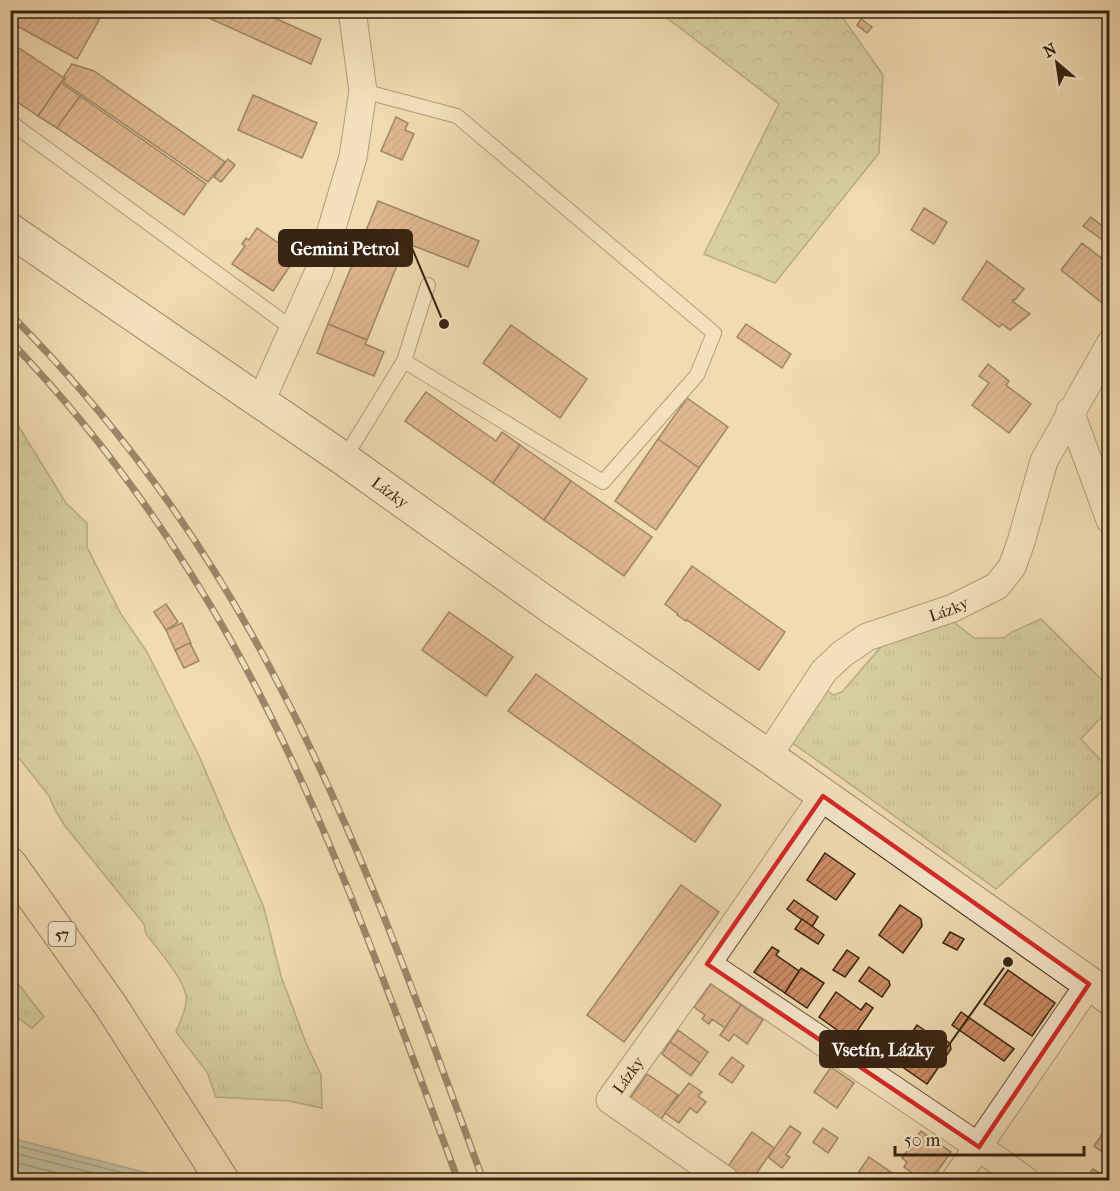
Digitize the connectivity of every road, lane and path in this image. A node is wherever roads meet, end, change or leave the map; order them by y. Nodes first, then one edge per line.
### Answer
1 (352, 10) edge
2 (363, 91) junction
3 (10, 122) edge
4 (10, 230) edge
5 (428, 285) dead end
6 (292, 329) junction
7 (1110, 344) edge
8 (404, 361) junction
9 (261, 401) junction
10 (1070, 411) junction
11 (344, 459) junction
12 (1110, 520) edge
13 (768, 756) junction
14 (823, 796) junction
15 (10, 864) edge
16 (707, 964) junction
17 (1100, 991) edge
18 (979, 1147) junction
19 (222, 1180) edge
20 (725, 1180) edge
21 (955, 1180) edge
22 (1025, 1180) edge

1 - 2 street
2 - 6 street
2 - 8 lane
3 - 6 lane
4 - 9 street, Lázky
5 - 8 lane
6 - 9 street
7 - 10 street, Lázky
8 - 11 lane
9 - 11 street, Lázky
10 - 12 street
10 - 13 street, Lázky
11 - 13 street, Lázky
13 - 14 street, Lázky
14 - 16 street, Lázky
14 - 17 street, Lázky
15 - 19 main road, 57
16 - 18 street
16 - 20 street, Lázky
17 - 18 street, Lázky
18 - 21 street, Lázky
18 - 22 street

